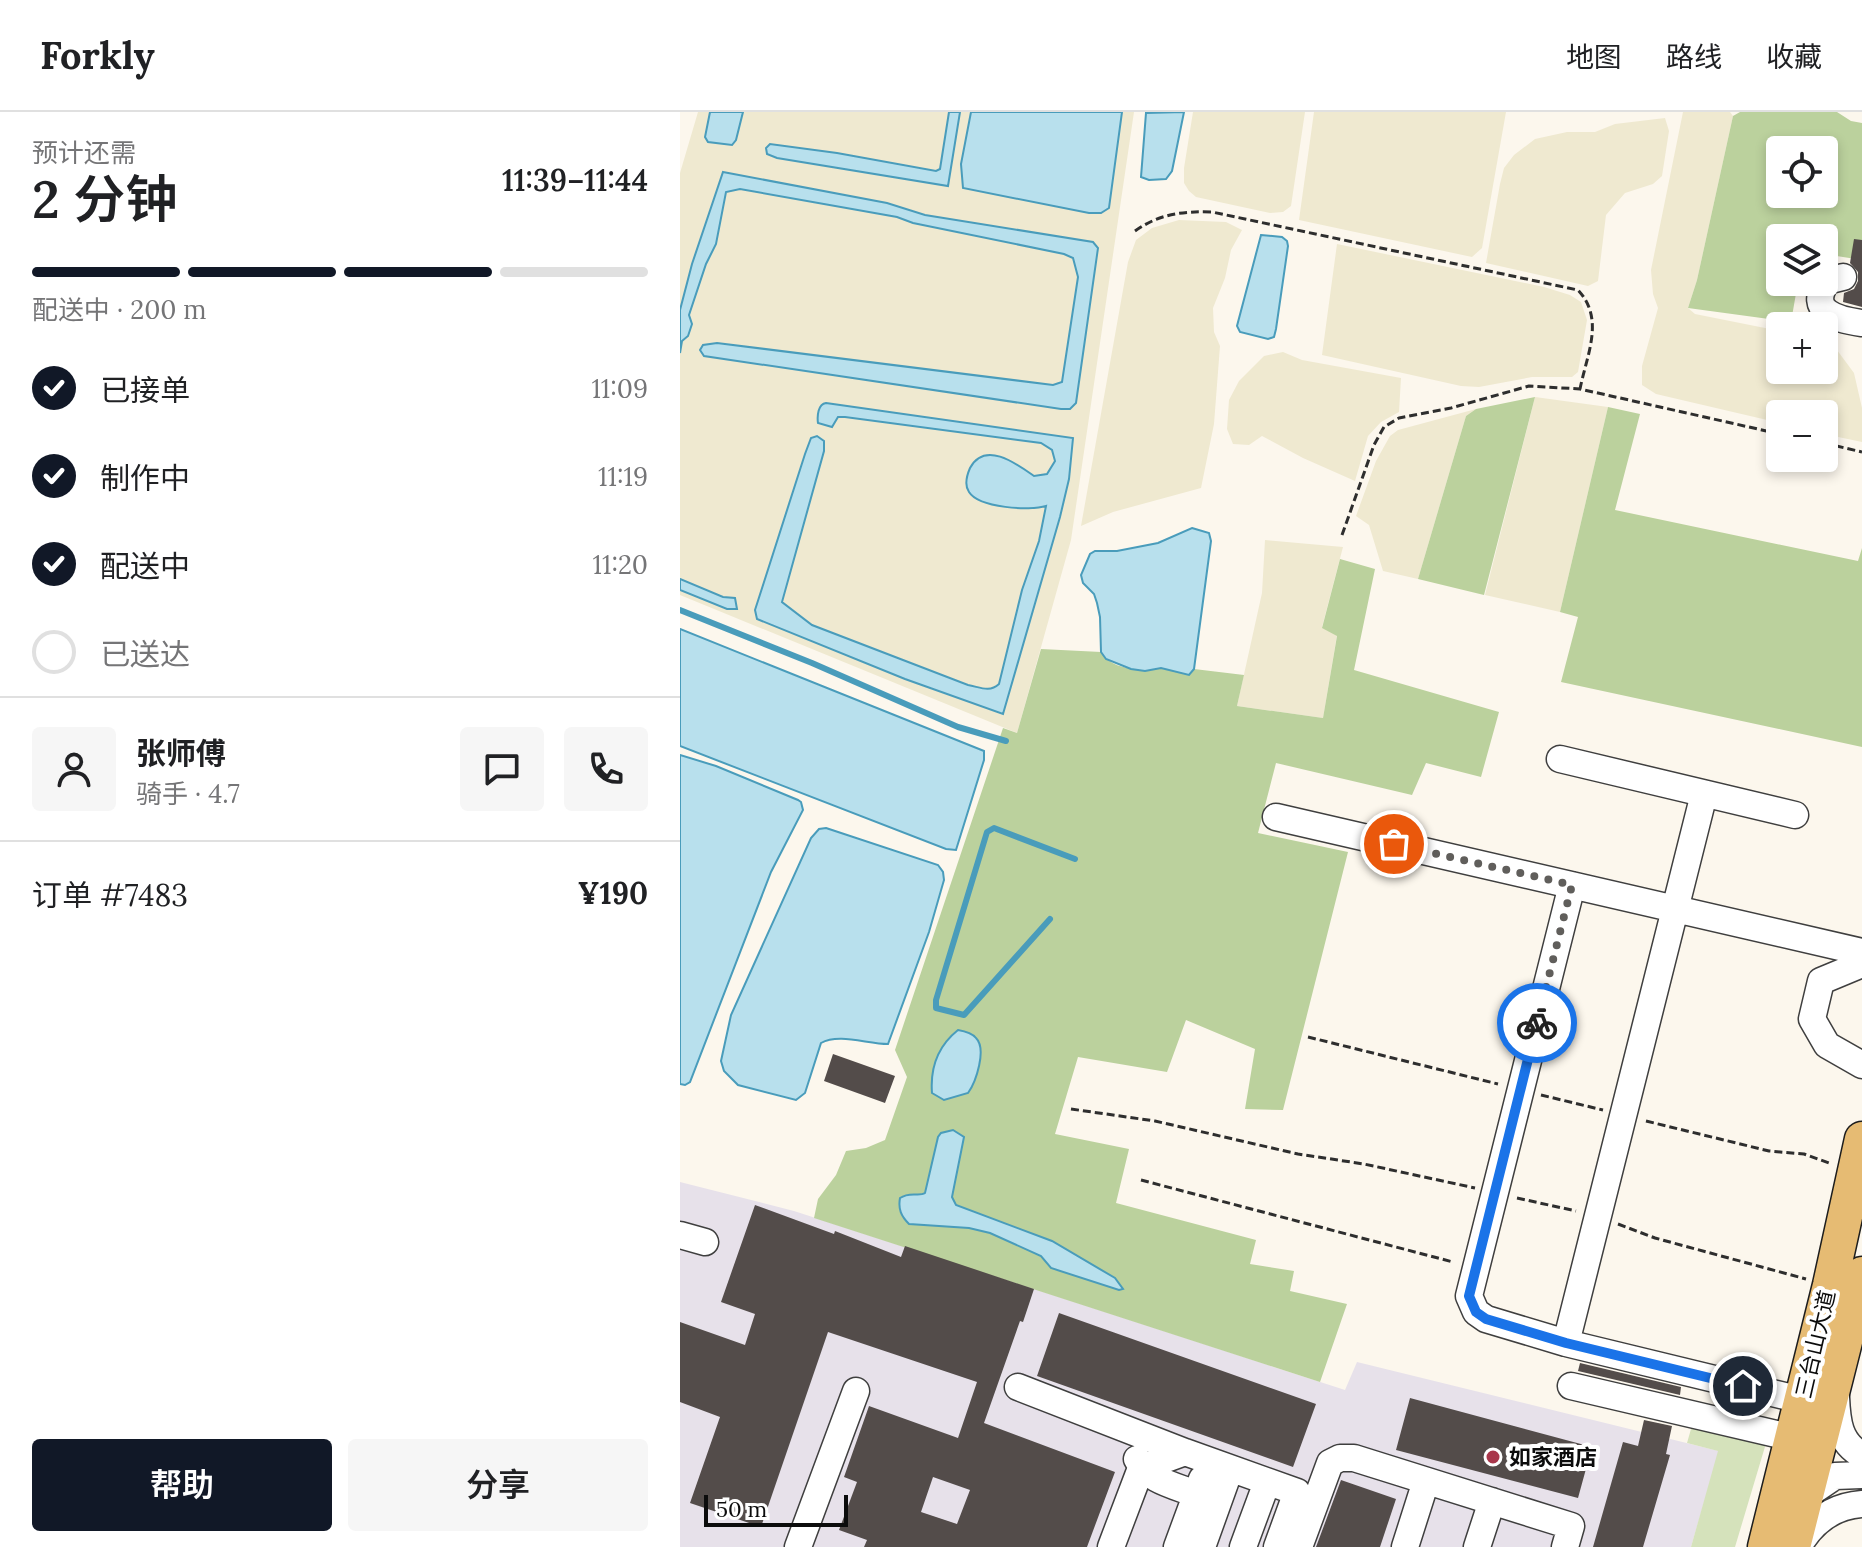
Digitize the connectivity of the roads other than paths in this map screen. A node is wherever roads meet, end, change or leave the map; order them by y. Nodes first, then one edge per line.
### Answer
1 (1843, 277) dead end
2 (1862, 323) edge
3 (1560, 759) dead end
4 (1704, 794) junction
5 (1795, 815) dead end
6 (1276, 817) dead end
7 (1572, 885) junction
8 (1677, 909) junction
9 (1862, 952) edge
10 (1862, 964) edge
11 (1862, 1065) edge
12 (1858, 1156) edge
13 (1862, 1274) edge
14 (1566, 1343) junction
15 (1571, 1386) dead end
16 (1018, 1387) dead end
17 (856, 1391) dead end
18 (1822, 1395) junction
19 (1125, 1429) junction
20 (1793, 1438) junction
21 (1862, 1455) edge
22 (1208, 1461) junction
23 (1141, 1468) junction
24 (1862, 1475) edge
25 (1426, 1481) junction
26 (1808, 1494) junction
27 (1208, 1497) junction
28 (1271, 1497) junction
29 (1492, 1501) junction
30 (1862, 1504) edge
31 (1781, 1545) edge
32 (798, 1547) edge
33 (1111, 1547) edge
34 (1177, 1547) edge
35 (1202, 1547) edge
36 (1243, 1547) edge
37 (1263, 1547) edge
38 (1277, 1547) edge
39 (1299, 1547) edge
40 (1405, 1547) edge
41 (1477, 1547) edge
42 (1565, 1547) edge

1 - 2 street
3 - 4 street
4 - 5 street
4 - 8 street
6 - 7 street
7 - 8 street
7 - 14 street
8 - 9 street
8 - 14 street
10 - 11 street
12 - 18 main road, 三台山大道
13 - 18 main road, 三台山大道
14 - 18 street
15 - 20 street
16 - 19 street
17 - 32 street
18 - 20 main road, 三台山大道
18 - 21 street
18 - 26 main road, 三台山大道
19 - 22 street
19 - 23 street
20 - 31 main road, 三台山大道
22 - 23 street
22 - 27 street
22 - 28 street
23 - 27 street
23 - 33 street
24 - 26 street
25 - 29 street
25 - 39 street
25 - 40 street
26 - 31 main road, 三台山大道
27 - 28 street
27 - 34 street
27 - 35 street
28 - 36 street
28 - 37 street
28 - 38 street
29 - 41 street
29 - 42 street
30 - 31 street

